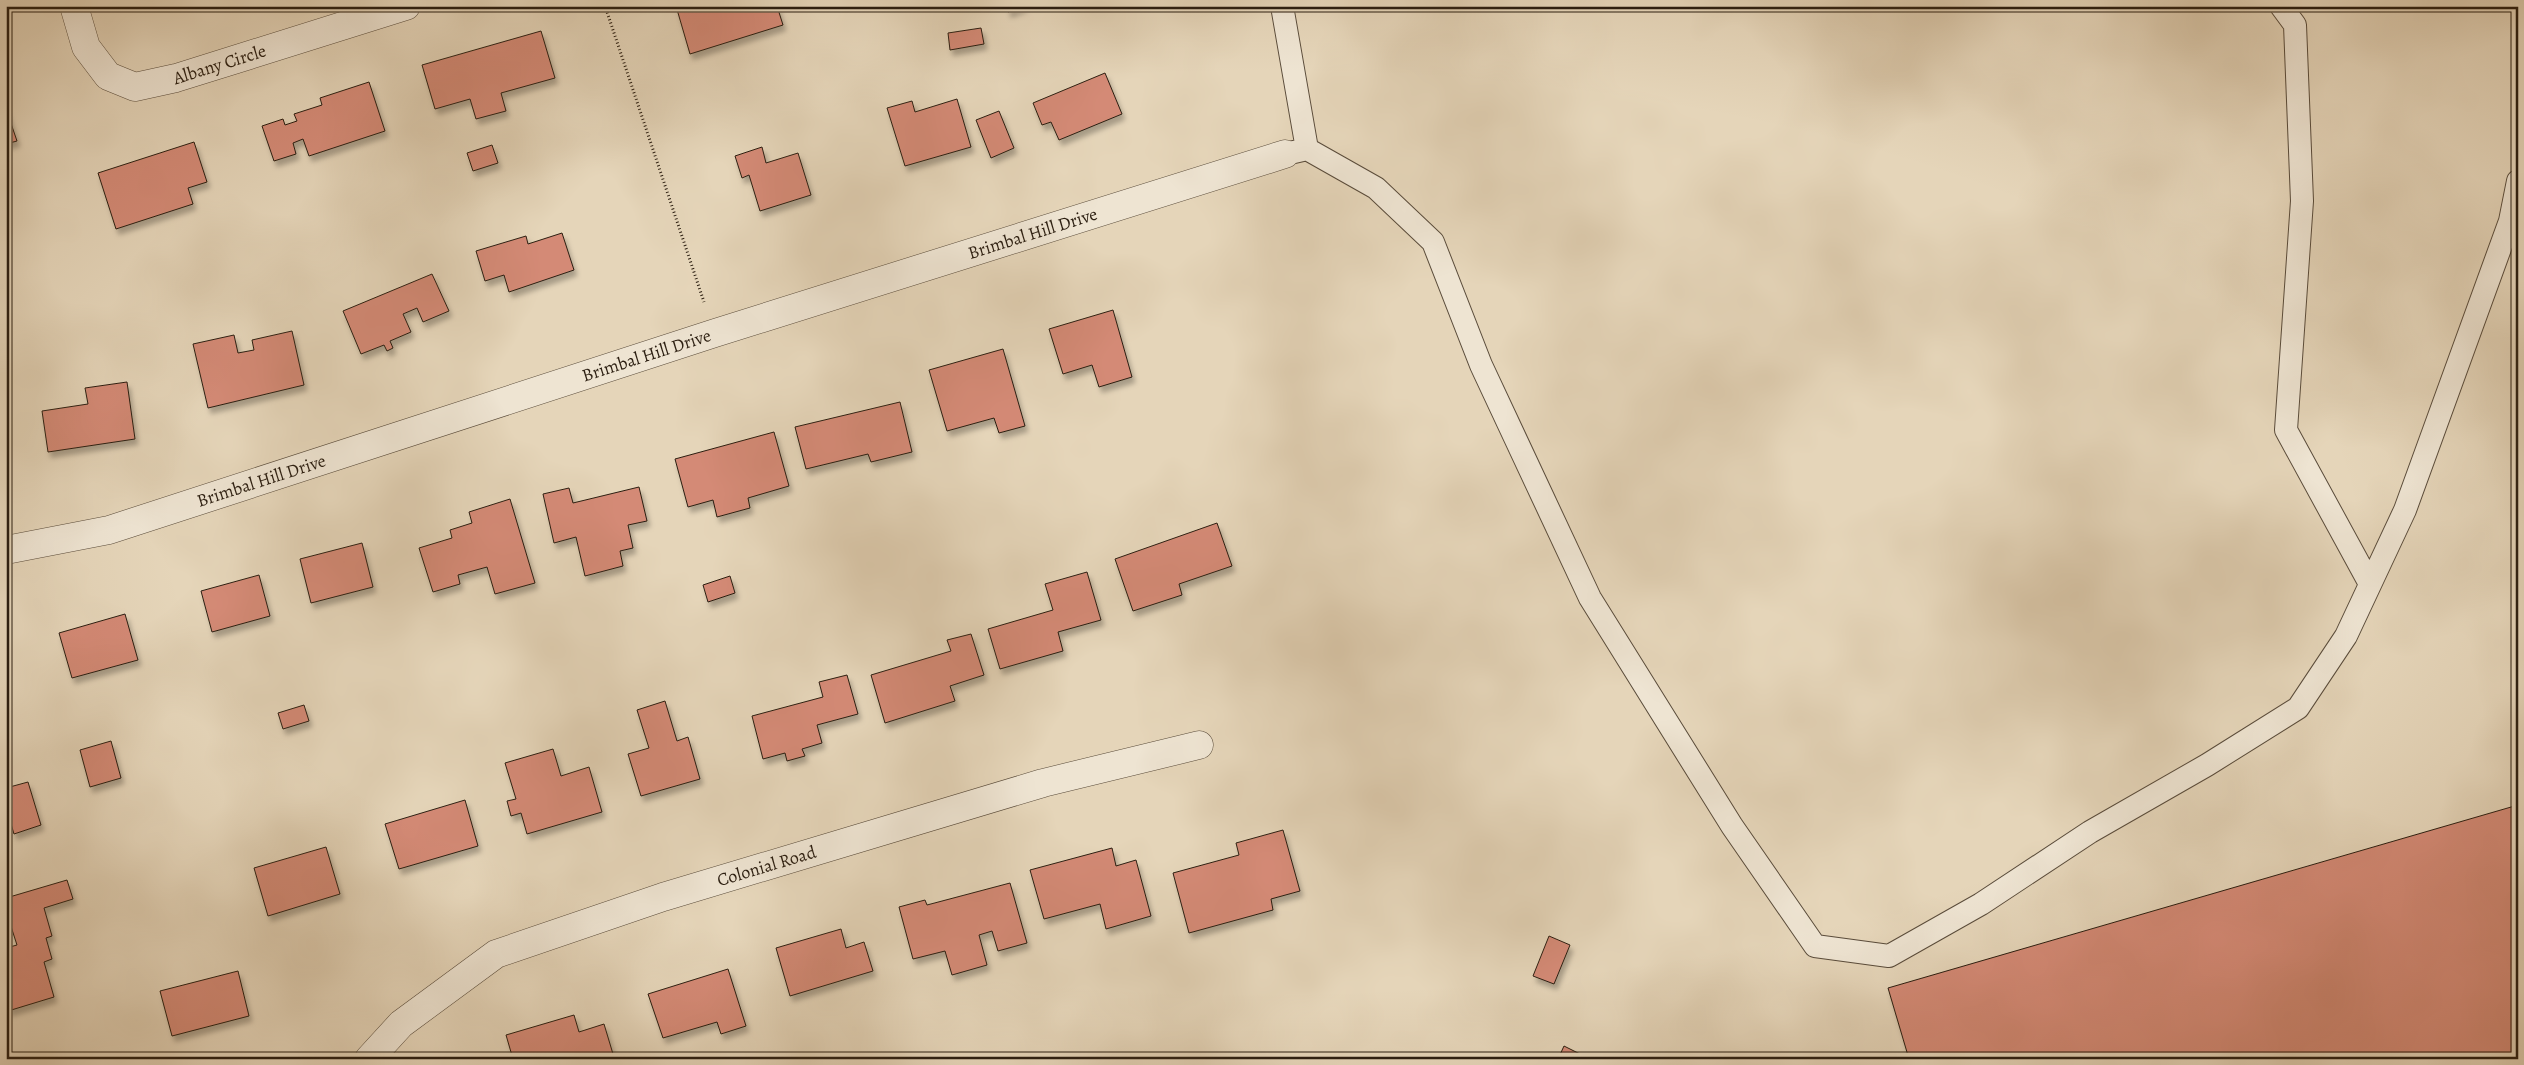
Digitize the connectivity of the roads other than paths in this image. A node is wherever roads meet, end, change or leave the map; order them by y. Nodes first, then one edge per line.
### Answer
1 (74, 6) edge
2 (406, 6) edge
3 (1282, 6) edge
4 (2281, 6) edge
5 (1296, 151) junction
6 (2518, 181) edge
7 (6, 550) edge
8 (2370, 584) junction
9 (1199, 745) dead end
10 (370, 1059) edge

1 - 2 street, Albany Circle
3 - 5 lane
4 - 8 lane
5 - 7 street, Brimbal Hill Drive
5 - 8 lane
6 - 8 lane
9 - 10 street, Colonial Road

